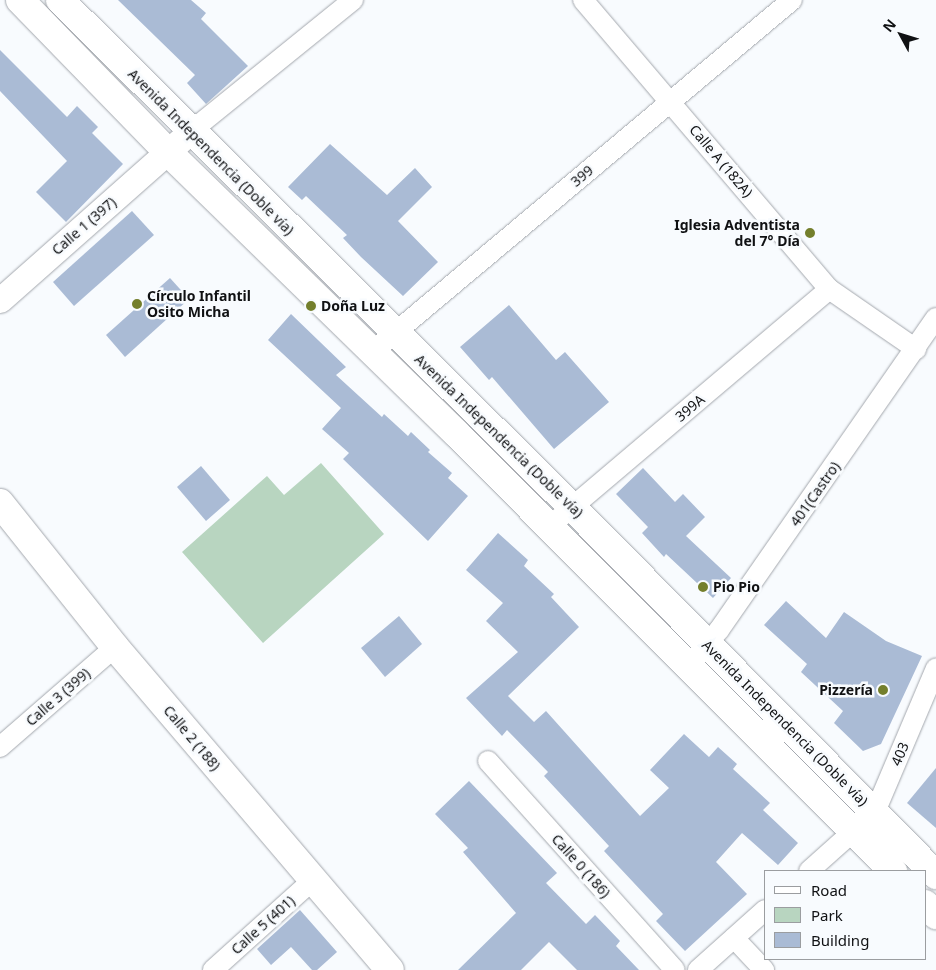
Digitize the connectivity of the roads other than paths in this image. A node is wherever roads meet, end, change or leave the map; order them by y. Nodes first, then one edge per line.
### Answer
1 (20, 0) edge
2 (60, 0) edge
3 (353, 0) edge
4 (583, 0) edge
5 (792, 0) edge
6 (671, 102) junction
7 (190, 132) junction
8 (168, 152) junction
9 (829, 289) junction
10 (0, 300) edge
11 (936, 318) edge
12 (395, 334) junction
13 (916, 349) junction
14 (372, 352) junction
15 (0, 503) edge
16 (572, 507) junction
17 (550, 526) junction
18 (707, 646) junction
19 (115, 648) junction
20 (689, 666) junction
21 (936, 668) edge
22 (0, 747) edge
23 (488, 761) dead end
24 (874, 812) junction
25 (853, 832) junction
26 (810, 870) edge
27 (892, 870) edge
28 (936, 875) edge
29 (313, 880) junction
30 (926, 905) edge
31 (764, 911) edge
32 (936, 915) edge
33 (734, 938) junction
34 (213, 970) edge
35 (390, 970) edge
36 (676, 970) edge
37 (698, 970) edge
38 (764, 970) edge

1 - 8 main road, Avenida Independencia (Doble vía)
2 - 7 main road, Avenida Independencia (Doble vía)
3 - 7 street
4 - 6 street, Calle A (182A)
5 - 6 street, 399
6 - 9 street, Calle A (182A)
6 - 12 street, 399
7 - 8 street, Calle 1 (397)
7 - 12 main road, Avenida Independencia (Doble vía)
8 - 10 street, Calle 1 (397)
8 - 14 main road, Avenida Independencia (Doble vía)
9 - 13 street, Calle A (182A)
9 - 16 street, 399A
11 - 13 street, 401(Castro)
12 - 14 street, 399
12 - 16 main road, Avenida Independencia (Doble vía)
13 - 18 street, 401(Castro)
14 - 17 main road, Avenida Independencia (Doble vía)
15 - 19 main road, Calle 2 (188)
16 - 17 street, 399A
16 - 18 main road, Avenida Independencia (Doble vía)
17 - 20 main road, Avenida Independencia (Doble vía)
18 - 20 street, 401(Castro)
18 - 24 main road, Avenida Independencia (Doble vía)
19 - 22 street, Calle 3 (399)
19 - 29 main road, Calle 2 (188)
20 - 25 main road, Avenida Independencia (Doble vía)
21 - 24 street, 403
23 - 36 street, Calle 0 (186)
24 - 25 street, 403
24 - 28 main road, Avenida Independencia (Doble vía)
25 - 26 street, 403
25 - 27 main road, Avenida Independencia (Doble vía)
29 - 34 street, Calle 5 (401)
29 - 35 main road, Calle 2 (188)
30 - 32 main road
31 - 33 street
33 - 37 street
33 - 38 street

